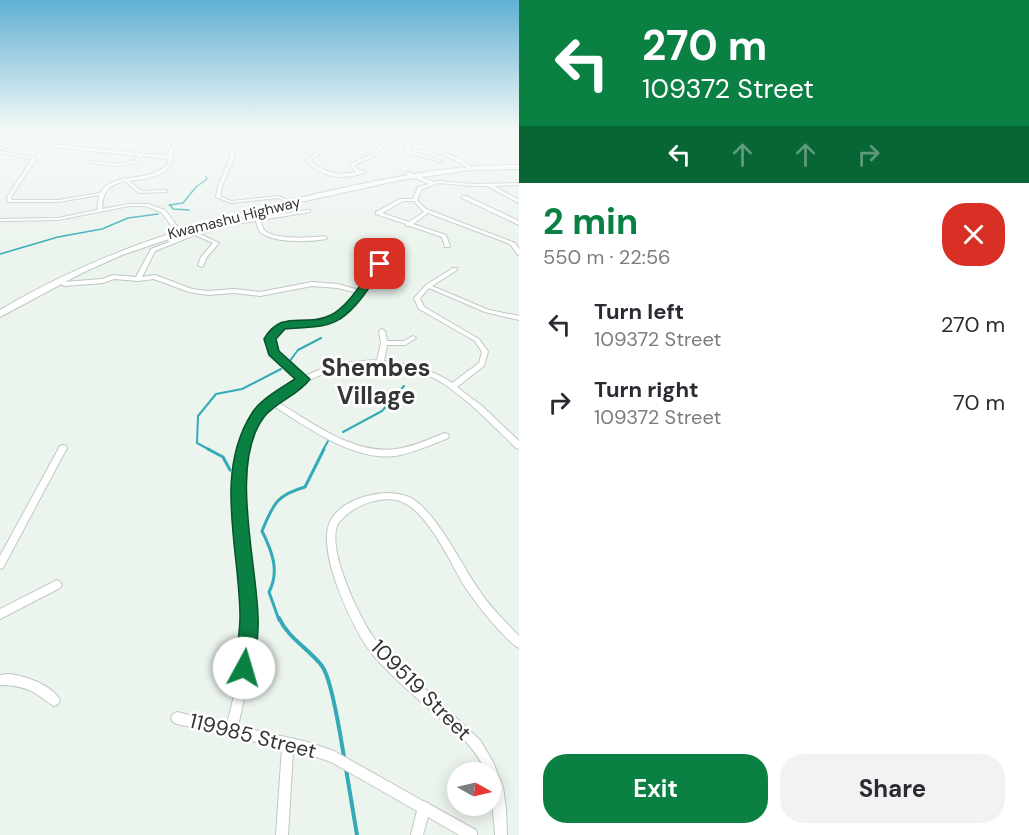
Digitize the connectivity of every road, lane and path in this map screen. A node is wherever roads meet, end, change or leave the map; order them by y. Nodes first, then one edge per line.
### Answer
1 (28, 169) edge
2 (165, 169) edge
3 (230, 169) edge
4 (321, 169) edge
5 (357, 169) edge
6 (447, 169) edge
7 (410, 174) junction
8 (126, 180) junction
9 (431, 183) junction
10 (487, 184) junction
11 (519, 184) edge
12 (165, 191) dead end
13 (99, 194) junction
14 (464, 197) dead end
15 (282, 199) junction
16 (415, 200) junction
17 (519, 202) edge
18 (99, 211) junction
19 (308, 211) dead end
20 (428, 211) junction
21 (0, 220) edge
22 (258, 220) junction
23 (519, 223) edge
24 (408, 225) junction
25 (186, 231) junction
26 (324, 238) dead end
27 (447, 246) dead end
28 (519, 252) edge
29 (380, 264) dead end
30 (201, 265) dead end
31 (455, 269) dead end
32 (138, 279) junction
33 (64, 284) dead end
34 (428, 286) junction
35 (359, 292) junction
36 (0, 307) edge
37 (0, 314) edge
38 (519, 318) edge
39 (382, 331) dead end
40 (413, 338) dead end
41 (384, 344) junction
42 (380, 363) junction
43 (304, 379) junction
44 (452, 387) junction
45 (272, 402) junction
46 (445, 436) dead end
47 (519, 446) edge
48 (63, 448) dead end
49 (0, 565) edge
50 (57, 585) dead end
51 (0, 614) edge
52 (519, 643) edge
53 (0, 680) edge
54 (54, 700) dead end
55 (177, 718) dead end
56 (231, 731) junction
57 (288, 743) junction
58 (424, 807) junction
59 (282, 835) edge
60 (417, 835) edge
61 (471, 835) edge
62 (501, 835) edge

1 - 13 street
2 - 8 street
3 - 15 street
4 - 5 street
6 - 7 main road, Kwamashu Highway
7 - 9 street
7 - 15 main road, Kwamashu Highway
7 - 25 main road, Kwamashu Highway
8 - 12 street
8 - 13 street
9 - 10 street
9 - 16 street
10 - 11 street
10 - 17 street
13 - 18 street
14 - 23 street
15 - 25 main road, Kwamashu Highway
16 - 20 street
16 - 24 street
18 - 21 street
18 - 25 street
19 - 22 street
20 - 24 street
20 - 28 street
22 - 25 street
22 - 26 street
24 - 27 street
25 - 30 street
25 - 32 street
25 - 36 main road, Kwamashu Highway
25 - 37 main road, Kwamashu Highway
29 - 35 street
31 - 34 street
32 - 33 street
32 - 35 street
34 - 38 street
34 - 44 street
35 - 43 street
39 - 41 street
40 - 41 street
41 - 42 street
42 - 43 street
42 - 44 street
43 - 45 street
44 - 47 street
45 - 46 street
45 - 56 street
48 - 49 street
50 - 51 street
52 - 62 street, 109519 Street
53 - 54 street
55 - 56 street, 119985 Street
56 - 57 street, 119985 Street
57 - 58 street, 119985 Street
57 - 59 street
58 - 60 street
58 - 61 street, 119985 Street

